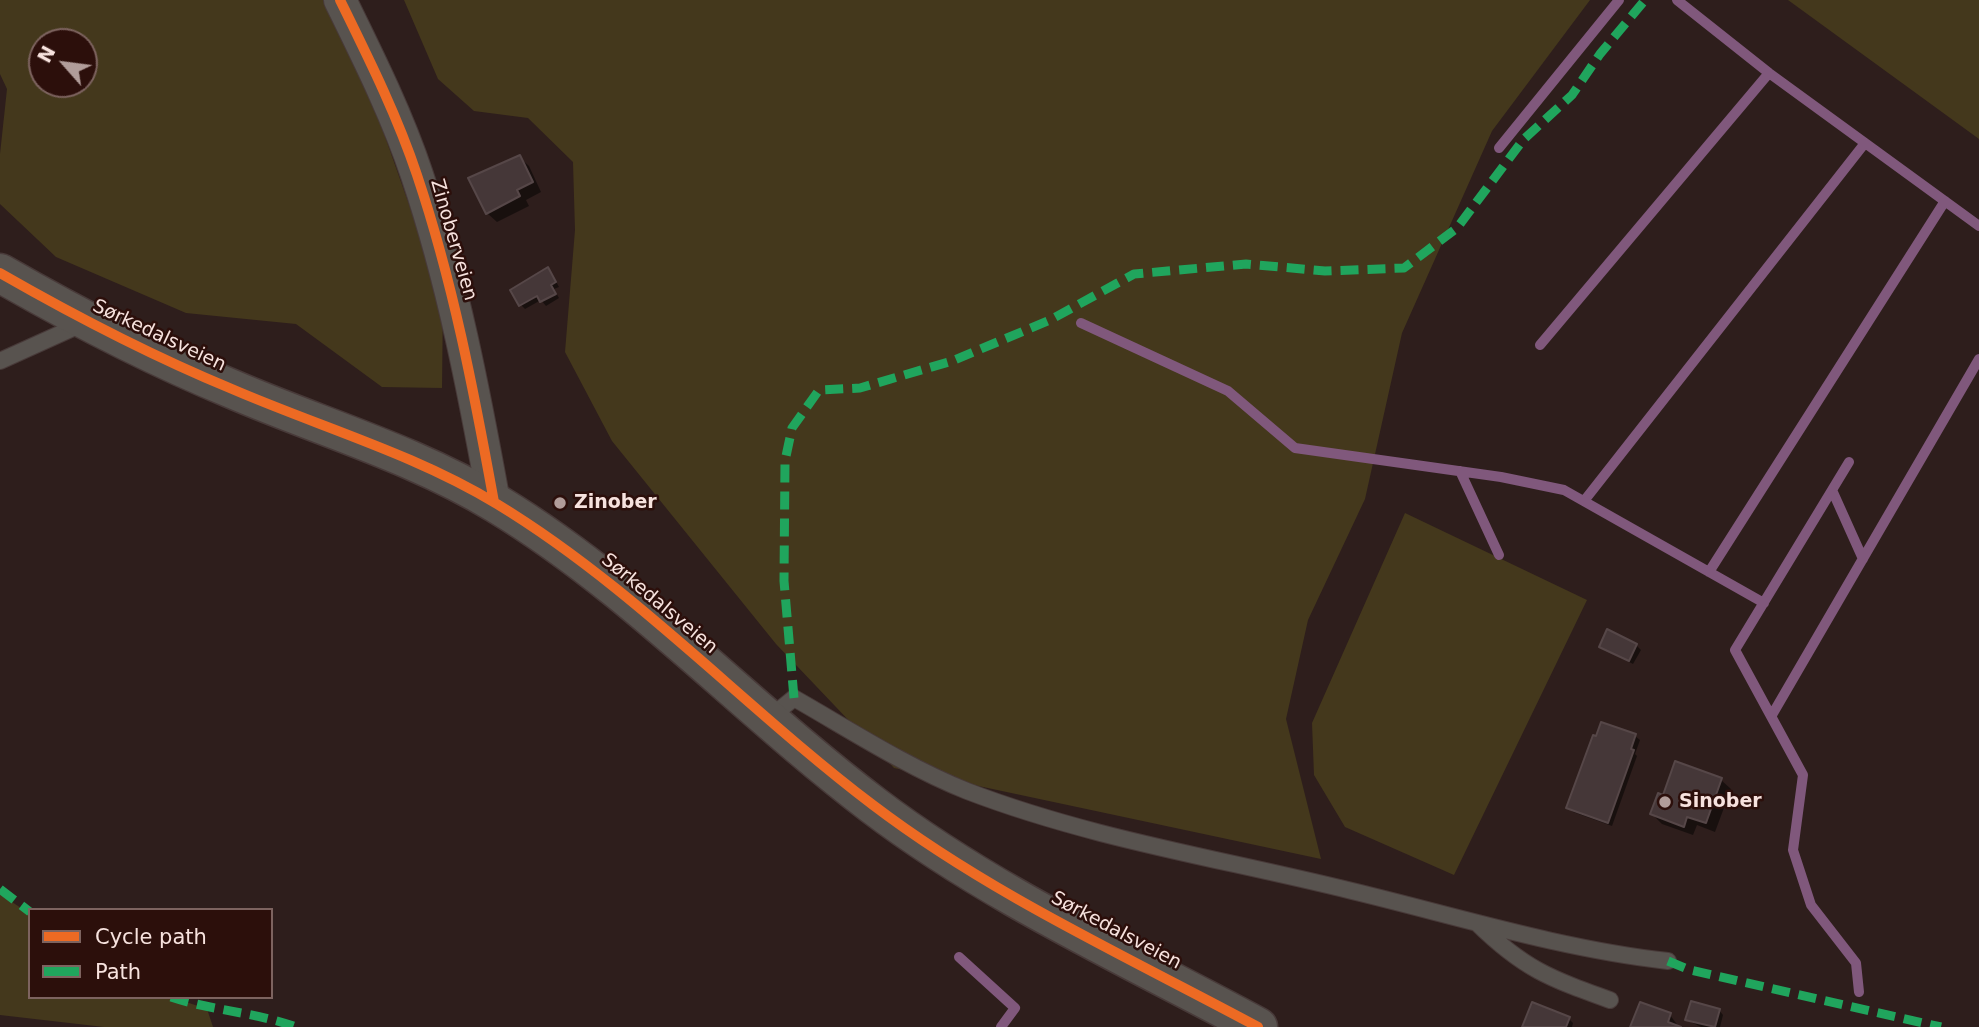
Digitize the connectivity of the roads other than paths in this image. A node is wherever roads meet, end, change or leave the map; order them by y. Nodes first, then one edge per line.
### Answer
1 (340, 0) edge
2 (0, 273) edge
3 (86, 322) junction
4 (0, 361) edge
5 (494, 502) junction
6 (767, 720) junction
7 (1475, 921) junction
8 (1668, 961) dead end
9 (1610, 1000) dead end
10 (1258, 1027) edge

1 - 5 street, Zinoberveien
2 - 3 street, Sørkedalsveien
3 - 4 lane
3 - 5 street, Sørkedalsveien
5 - 6 street, Sørkedalsveien
6 - 7 lane
6 - 10 street, Sørkedalsveien
7 - 8 lane
7 - 9 lane

